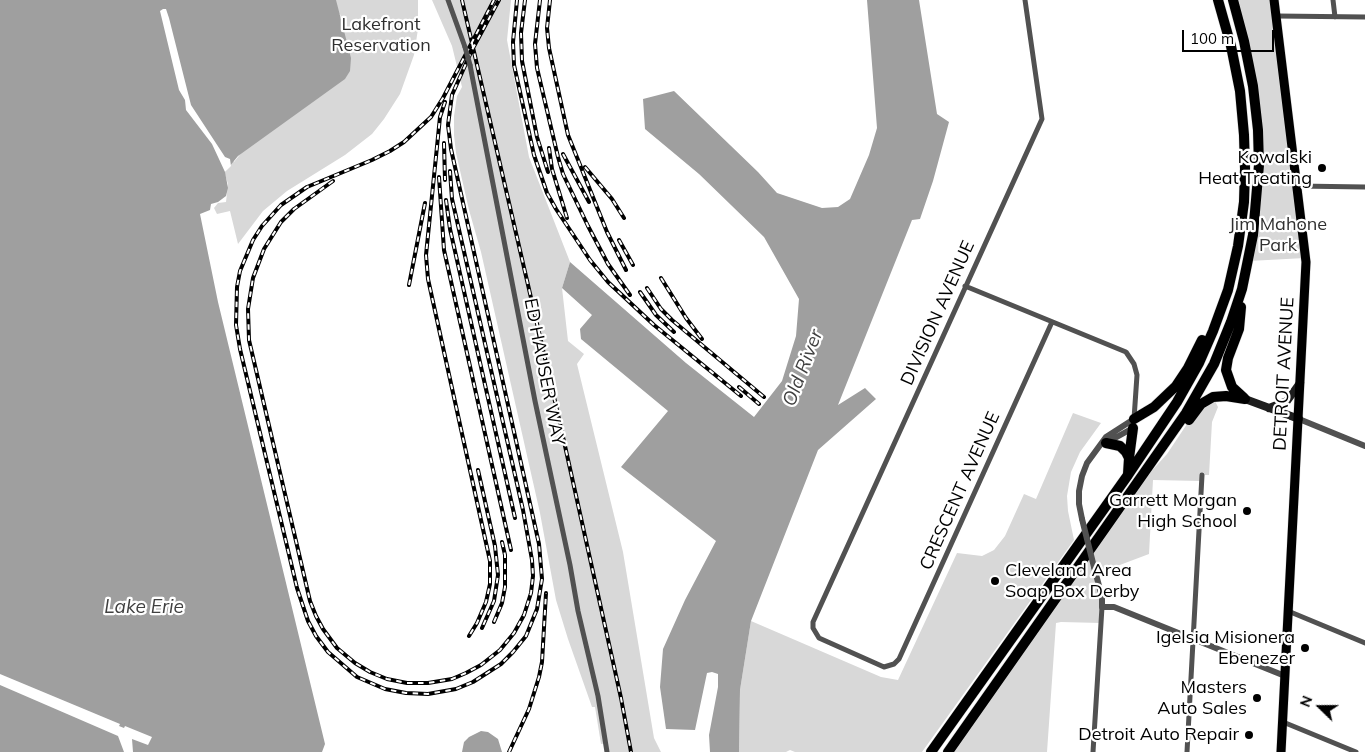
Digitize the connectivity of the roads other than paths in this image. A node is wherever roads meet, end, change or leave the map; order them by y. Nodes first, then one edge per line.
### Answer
1 (448, 0) edge
2 (1025, 0) edge
3 (1218, 0) edge
4 (1233, 0) edge
5 (1274, 0) edge
6 (1332, 0) edge
7 (1276, 16) junction
8 (1335, 17) junction
9 (1365, 17) edge
10 (1296, 186) junction
11 (1365, 187) edge
12 (1244, 191) junction
13 (1244, 278) junction
14 (965, 286) junction
15 (1052, 322) junction
16 (1300, 383) junction
17 (1245, 399) junction
18 (1268, 408) junction
19 (1299, 419) junction
20 (1133, 423) junction
21 (1106, 443) junction
22 (1365, 446) edge
23 (1095, 451) junction
24 (1129, 458) junction
25 (1202, 474) dead end
26 (1128, 475) junction
27 (1128, 497) junction
28 (1102, 607) junction
29 (1287, 610) junction
30 (1194, 640) junction
31 (1365, 643) edge
32 (888, 667) joint
33 (1286, 676) junction
34 (1283, 722) junction
35 (606, 752) edge
36 (931, 752) edge
37 (948, 752) edge
38 (1093, 752) edge
39 (1187, 752) edge
40 (1281, 752) edge
41 (1356, 752) edge

1 - 35 street, ED HAUSER WAY, bridge
2 - 14 street, DIVISION AVENUE
3 - 12 highway
4 - 13 highway
5 - 7 main road, DETROIT AVENUE
6 - 8 street
7 - 8 street
7 - 10 main road, DETROIT AVENUE
8 - 9 street
10 - 11 street
10 - 16 main road, DETROIT AVENUE
12 - 20 highway
12 - 26 highway
13 - 17 highway
13 - 27 highway
14 - 15 street
14 - 32 street, DIVISION AVENUE
15 - 20 street
15 - 32 street, CRESCENT AVENUE
16 - 18 main road
16 - 19 main road, DETROIT AVENUE
17 - 18 main road
17 - 27 highway
18 - 19 main road
19 - 22 street
19 - 29 main road, DETROIT AVENUE
20 - 21 street
20 - 23 street
20 - 24 highway
21 - 23 street
21 - 24 highway
23 - 28 street, bridge
24 - 26 highway
25 - 30 street
26 - 36 highway
27 - 37 highway
28 - 30 street
28 - 38 street
29 - 31 street
29 - 33 main road, DETROIT AVENUE
30 - 33 street
30 - 39 street
33 - 34 main road, DETROIT AVENUE
34 - 40 main road, DETROIT AVENUE
34 - 41 street

